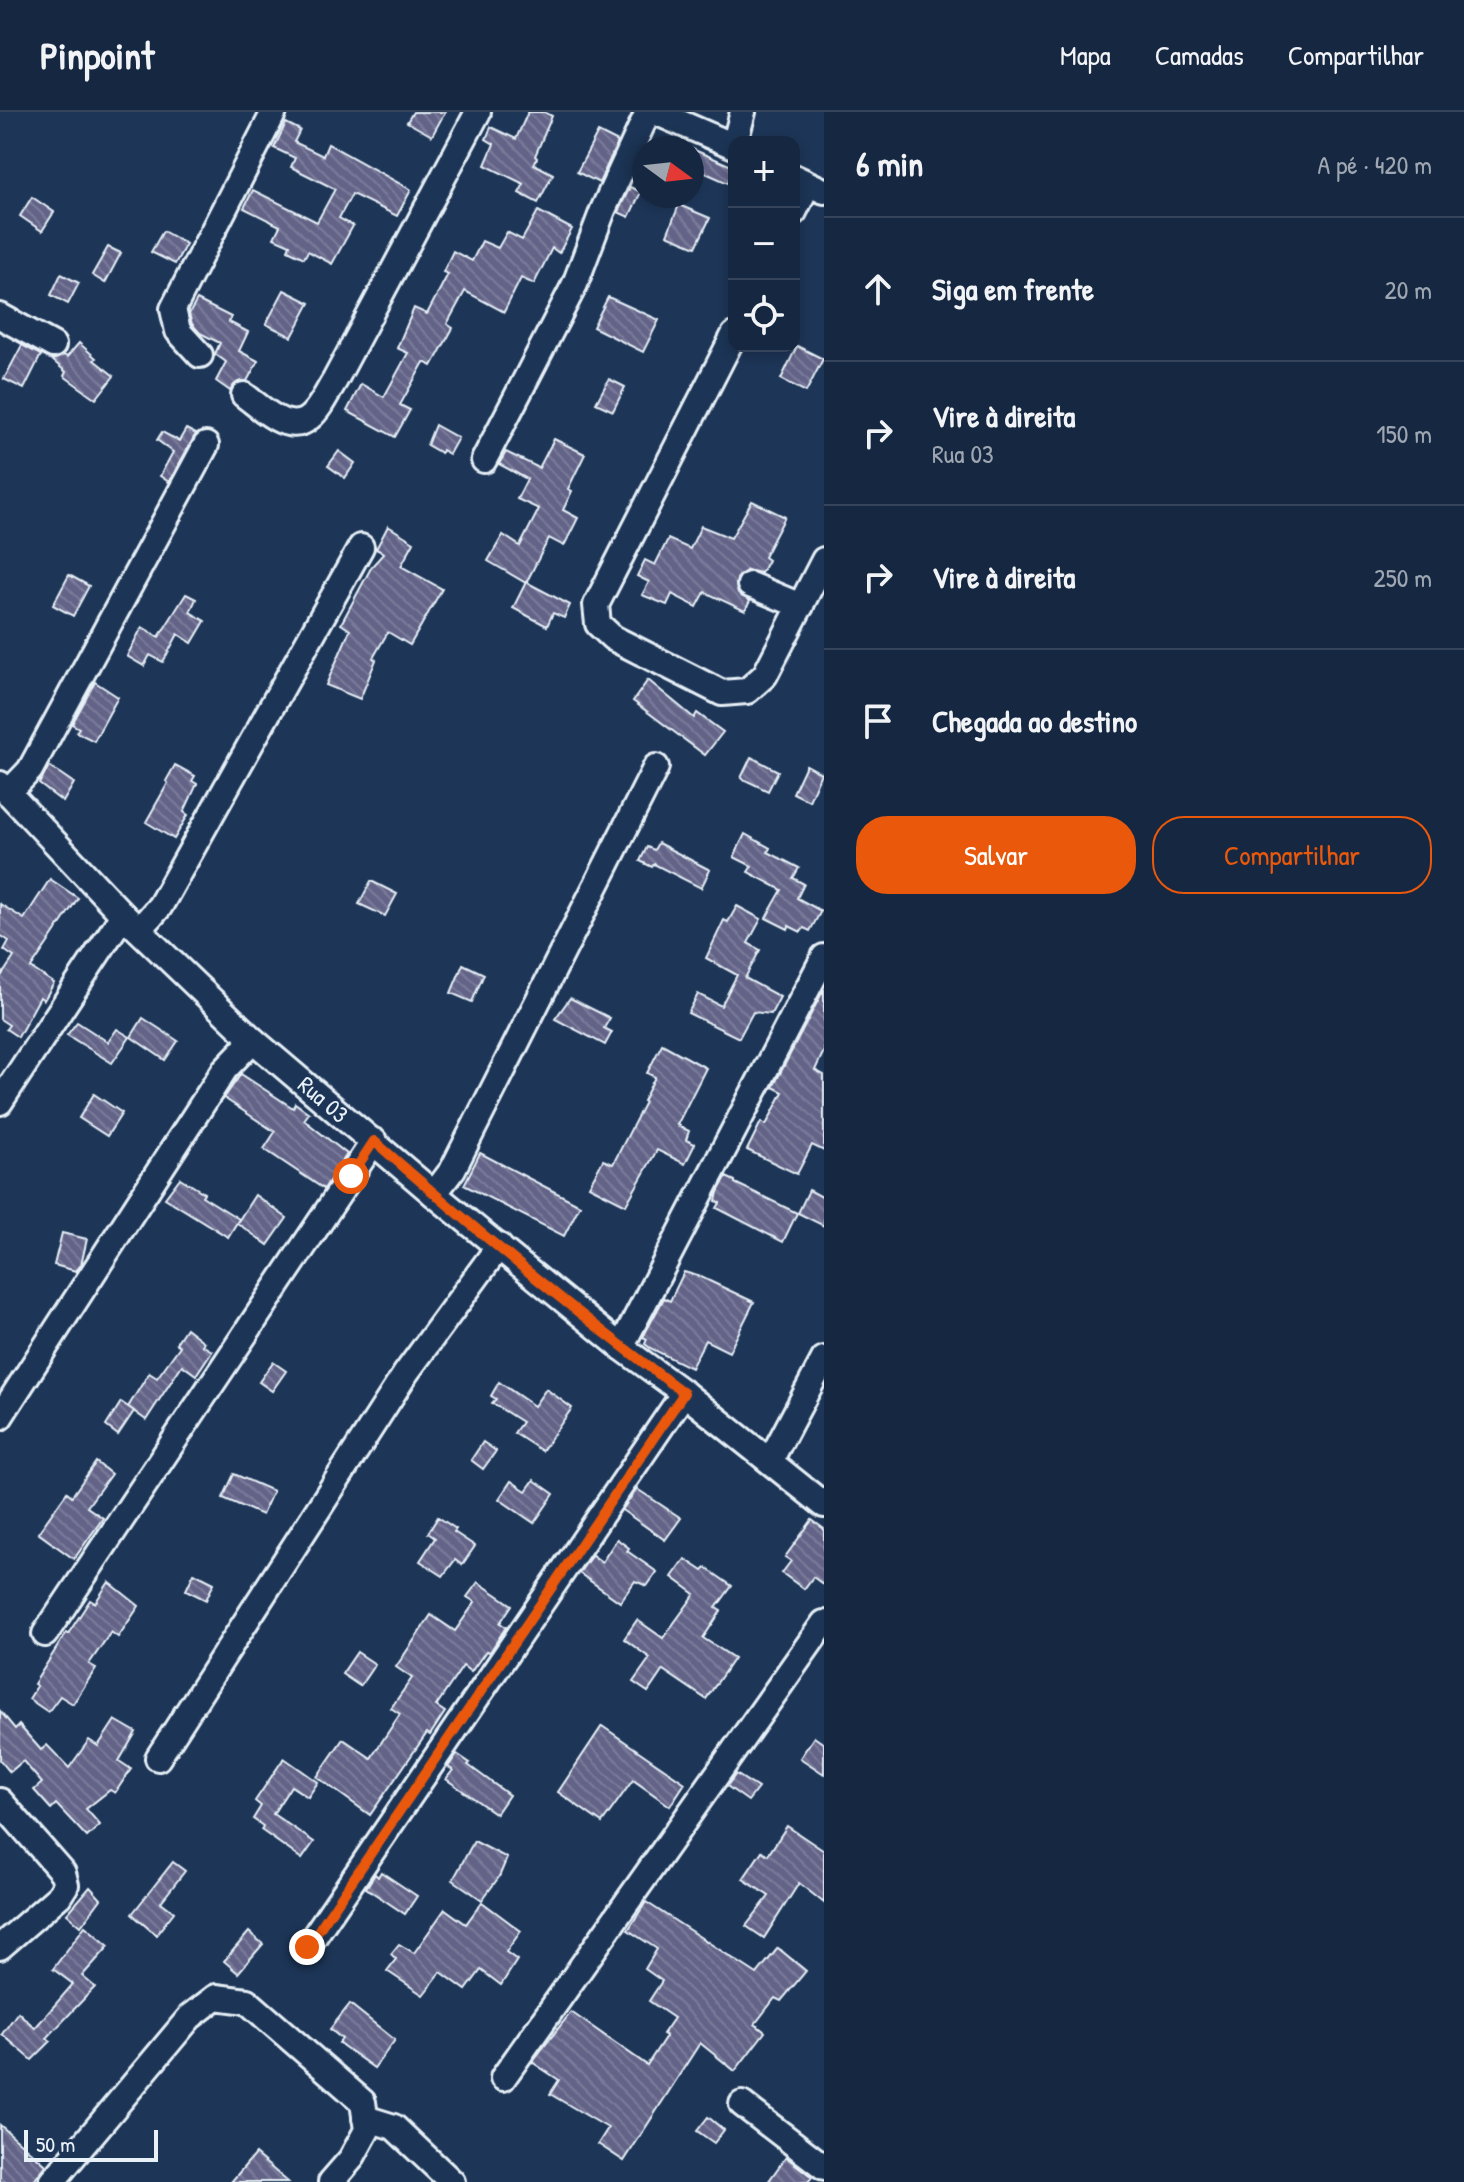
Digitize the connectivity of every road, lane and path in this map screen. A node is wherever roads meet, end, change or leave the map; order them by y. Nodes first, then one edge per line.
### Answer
1 (274, 112) edge
2 (478, 112) edge
3 (648, 112) edge
4 (655, 112) edge
5 (743, 112) edge
6 (736, 136) edge
7 (728, 142) edge
8 (809, 184) edge
9 (796, 208) edge
10 (0, 316) edge
11 (53, 345) dead end
12 (728, 347) edge
13 (200, 355) dead end
14 (244, 395) dead end
15 (206, 445) dead end
16 (484, 460) dead end
17 (361, 547) dead end
18 (824, 560) edge
19 (750, 585) dead end
20 (801, 606) junction
21 (656, 767) dead end
22 (4, 788) edge
23 (131, 922) junction
24 (824, 957) edge
25 (253, 1040) junction
26 (0, 1102) edge
27 (374, 1141) junction
28 (434, 1194) junction
29 (499, 1246) junction
30 (621, 1347) junction
31 (824, 1359) edge
32 (684, 1393) junction
33 (0, 1417) edge
34 (770, 1461) junction
35 (824, 1505) edge
36 (824, 1623) edge
37 (45, 1634) dead end
38 (158, 1758) dead end
39 (0, 1801) edge
40 (0, 1947) edge
41 (307, 1947) dead end
42 (503, 2078) dead end
43 (742, 2104) dead end
44 (365, 2118) junction
45 (824, 2167) edge
46 (52, 2182) edge
47 (331, 2182) edge
48 (452, 2182) edge

1 - 13 street
2 - 14 street
3 - 16 street
4 - 7 street
5 - 6 street
8 - 9 street
10 - 11 street
12 - 20 street
15 - 22 street
17 - 23 street
18 - 20 street
19 - 20 street
21 - 28 street
22 - 23 street, Rua 03
23 - 25 street, Rua 03
23 - 26 street
24 - 30 street
25 - 27 street, Rua 03
25 - 33 street
27 - 28 street, Rua 03
27 - 37 street
28 - 29 street, Rua 03
29 - 30 street, Rua 03
29 - 38 street
30 - 32 street, Rua 03
31 - 34 street
32 - 34 street, Rua 03
32 - 41 street
34 - 35 street, Rua 03
36 - 42 street
39 - 40 street
43 - 45 street
44 - 46 street
44 - 47 street
44 - 48 street

